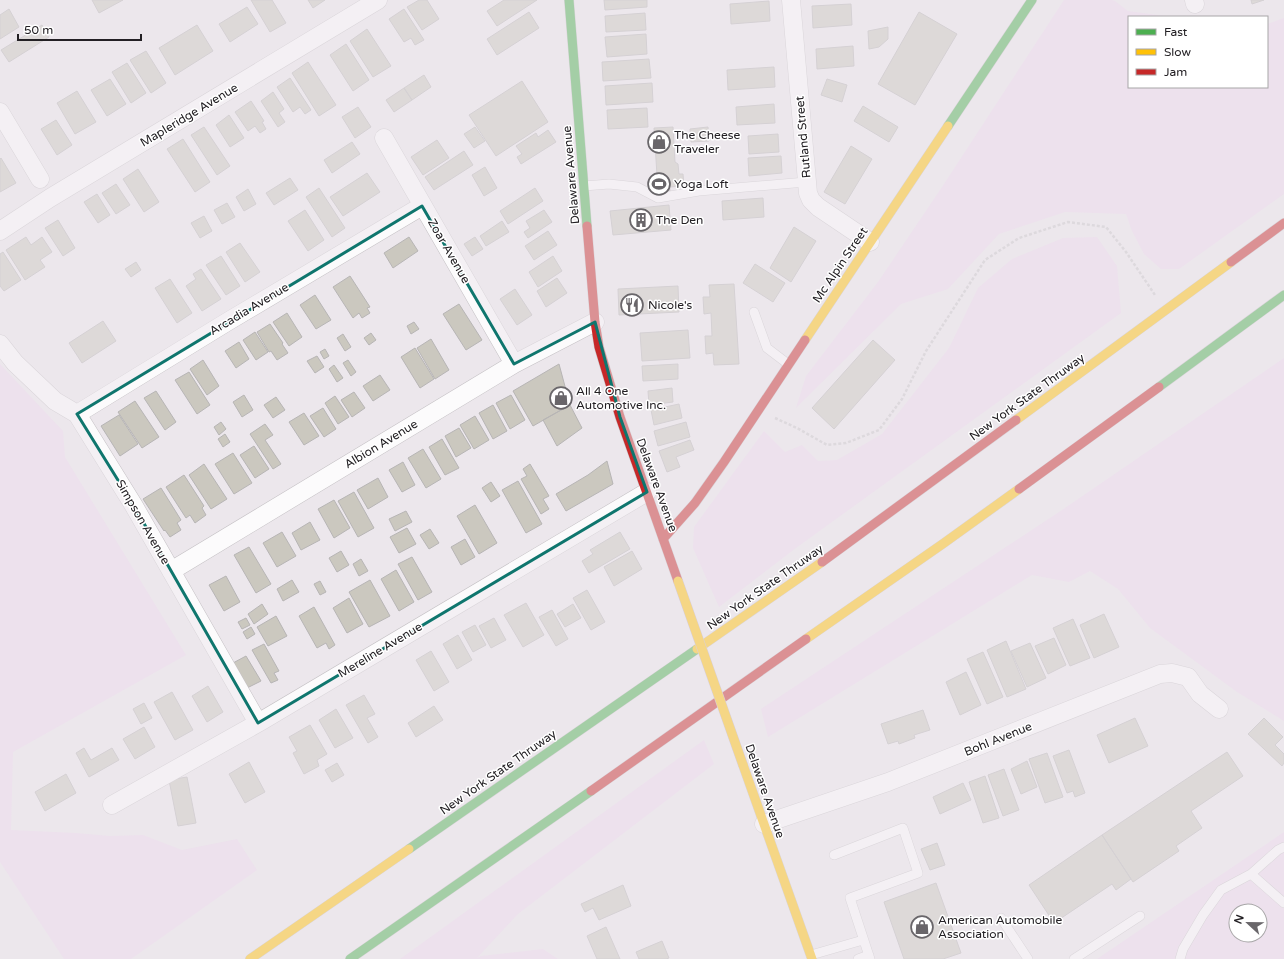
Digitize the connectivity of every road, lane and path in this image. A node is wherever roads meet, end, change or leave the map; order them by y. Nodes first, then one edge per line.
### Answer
1 (378, 0) edge
2 (569, 0) edge
3 (791, 0) edge
4 (1032, 0) edge
5 (0, 112) edge
6 (384, 138) dead end
7 (40, 179) dead end
8 (806, 182) junction
9 (584, 186) junction
10 (422, 206) junction
11 (1284, 223) edge
12 (0, 231) edge
13 (870, 242) junction
14 (1284, 295) edge
15 (1165, 310) junction
16 (754, 312) dead end
17 (595, 322) junction
18 (0, 344) edge
19 (514, 364) junction
20 (788, 364) junction
21 (758, 410) junction
22 (77, 414) junction
23 (647, 492) junction
24 (663, 539) junction
25 (171, 571) junction
26 (1219, 709) dead end
27 (258, 722) junction
28 (112, 805) dead end
29 (764, 824) junction
30 (1284, 847) edge
31 (834, 855) dead end
32 (1251, 874) junction
33 (1284, 903) edge
34 (1140, 916) dead end
35 (1001, 918) dead end
36 (863, 940) junction
37 (811, 957) edge
38 (869, 957) edge
39 (250, 959) edge
40 (350, 959) edge
41 (858, 959) edge
42 (1028, 959) edge
43 (1074, 959) edge
44 (1180, 959) edge

1 - 12 street, Mapleridge Avenue
2 - 9 main road, Delaware Avenue
3 - 8 street, Rutland Street
4 - 13 main road, Mc Alpin Street
5 - 7 street
6 - 10 street, Zoar Avenue
8 - 9 lane
8 - 13 street, Rutland Street
9 - 17 main road, Delaware Avenue
10 - 19 street, Zoar Avenue
10 - 22 street, Arcadia Avenue
11 - 15 main road, New York State Thruway
13 - 20 main road, Mc Alpin Street
14 - 40 main road
15 - 21 path
15 - 39 main road, New York State Thruway
16 - 20 lane
17 - 19 street, Albion Avenue
17 - 23 main road, Delaware Avenue
18 - 22 street, Simpson Avenue
19 - 25 street, Albion Avenue
20 - 21 main road, Mc Alpin Street
21 - 24 main road, Mc Alpin Street
22 - 25 street, Simpson Avenue
23 - 24 main road, Delaware Avenue
23 - 27 street, Mereline Avenue
24 - 29 main road, Delaware Avenue, bridge
25 - 27 street, Simpson Avenue
26 - 29 street, Bohl Avenue
27 - 28 street, Mereline Avenue
29 - 37 main road, Delaware Avenue
30 - 32 lane
31 - 36 lane
32 - 33 lane
32 - 44 lane
34 - 43 lane
35 - 42 lane
36 - 37 lane
36 - 38 lane
38 - 41 lane

